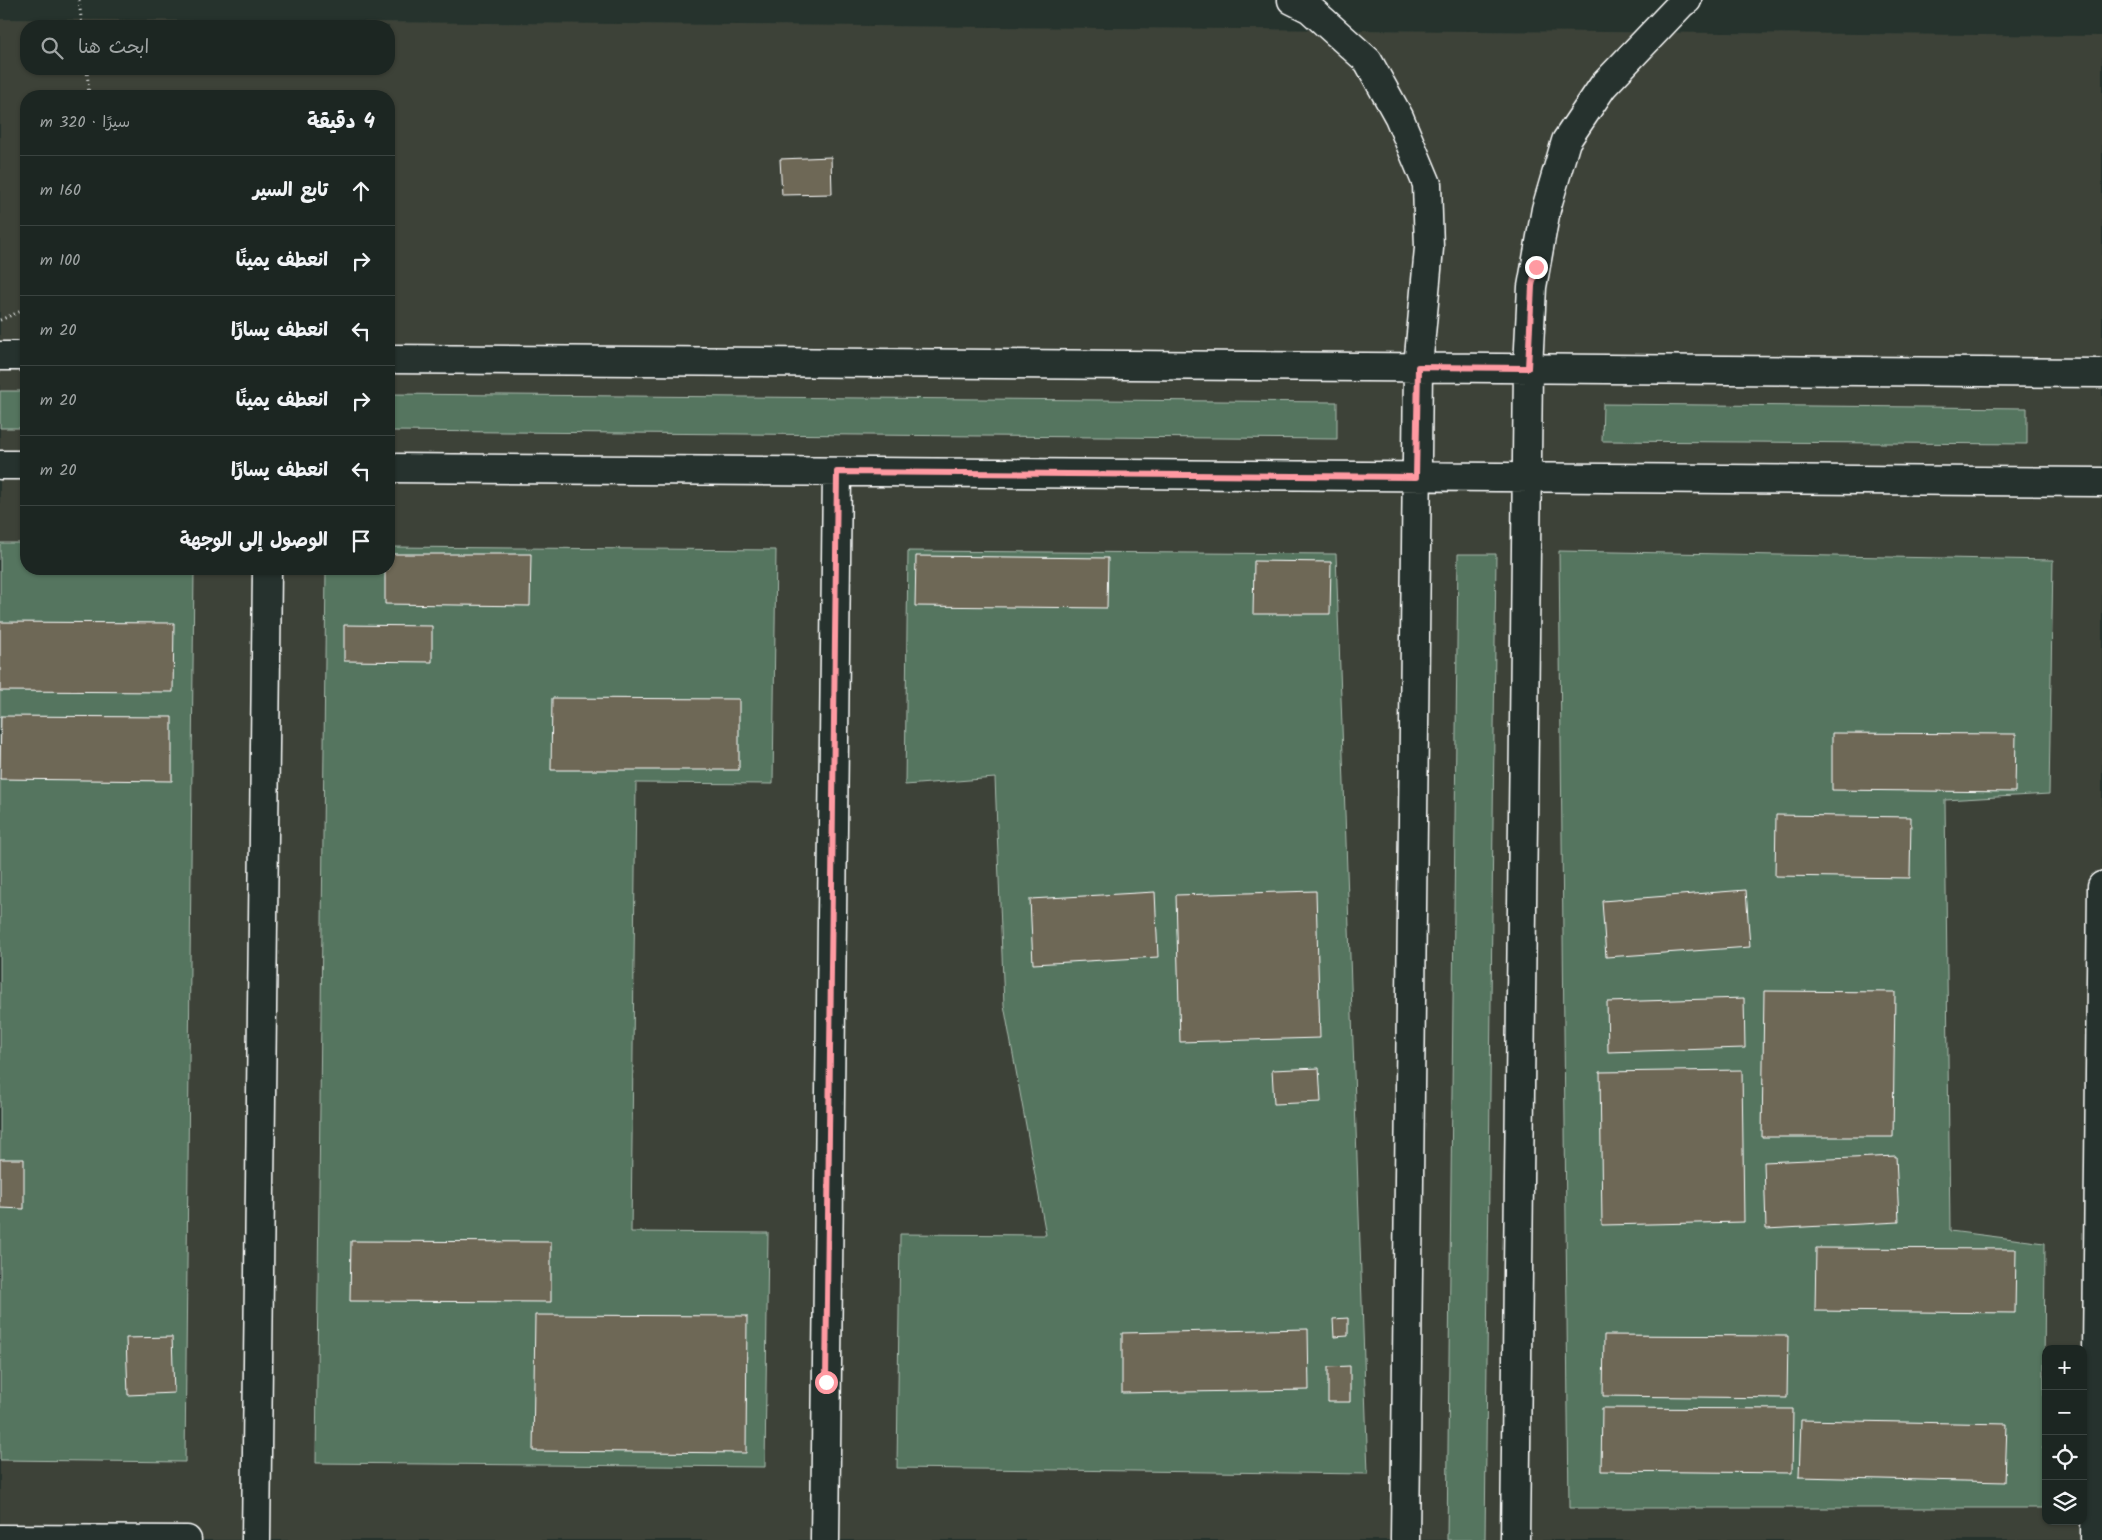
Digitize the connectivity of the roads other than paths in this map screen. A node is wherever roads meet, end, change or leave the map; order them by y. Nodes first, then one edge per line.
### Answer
1 (1292, 0) edge
2 (1687, 0) edge
3 (0, 356) edge
4 (20, 356) edge
5 (395, 359) edge
6 (1418, 367) junction
7 (1528, 368) junction
8 (2102, 373) edge
9 (0, 465) edge
10 (20, 465) edge
11 (395, 468) edge
12 (837, 472) junction
13 (1416, 477) junction
14 (1527, 478) junction
15 (2102, 482) edge
16 (267, 575) edge
17 (2102, 886) edge
18 (0, 1538) edge
19 (187, 1540) edge
20 (256, 1540) edge
21 (825, 1540) edge
22 (1405, 1540) edge
23 (1515, 1540) edge
24 (2095, 1540) edge

1 - 6 street
2 - 7 street
3 - 4 street
5 - 6 street
6 - 7 street
6 - 13 street
7 - 8 street
7 - 14 street
9 - 10 street
11 - 12 street
12 - 13 street
12 - 21 street
13 - 14 street
13 - 22 street
14 - 15 street
14 - 23 street
16 - 20 street
17 - 24 street
18 - 19 street

